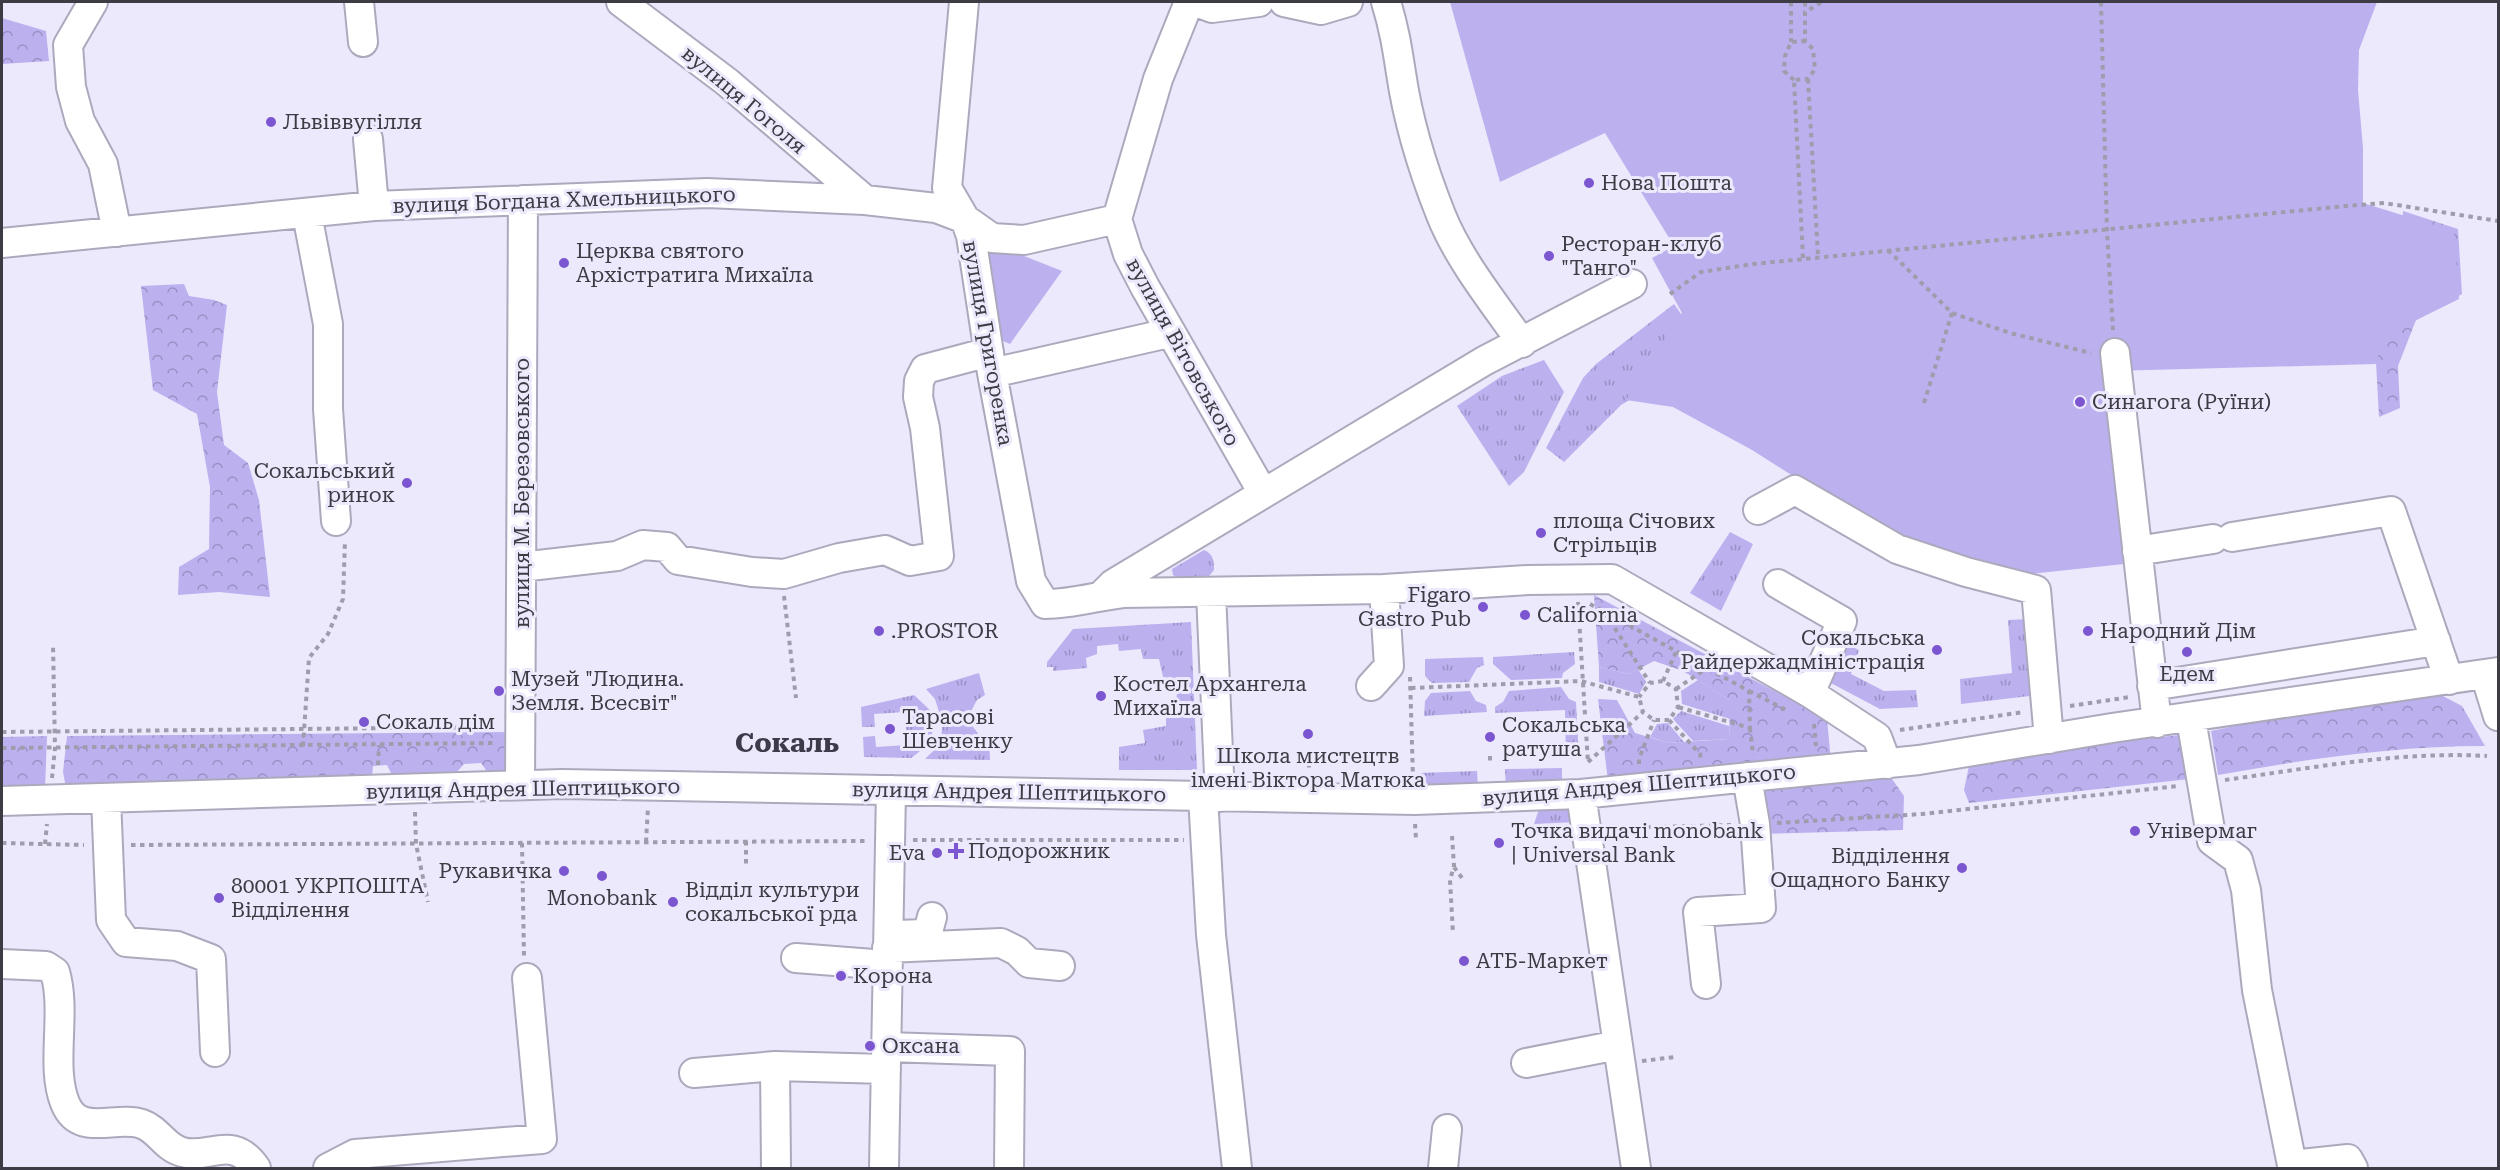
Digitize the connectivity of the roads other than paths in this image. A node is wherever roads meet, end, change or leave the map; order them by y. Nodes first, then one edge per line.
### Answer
1 (93, 2) edge
2 (359, 2) edge
3 (621, 2) edge
4 (964, 2) edge
5 (1189, 2) edge
6 (1197, 2) edge
7 (1259, 2) edge
8 (1284, 2) edge
9 (1348, 2) edge
10 (1386, 2) edge
11 (363, 42) dead end
12 (368, 139) dead end
13 (523, 200) junction
14 (866, 200) junction
15 (374, 206) junction
16 (307, 214) junction
17 (965, 219) junction
18 (1117, 219) junction
19 (117, 232) junction
20 (2, 243) edge
21 (1632, 284) dead end
22 (1169, 333) junction
23 (1522, 342) junction
24 (2115, 353) road end
25 (991, 363) junction
26 (1263, 493) junction
27 (1758, 510) dead end
28 (336, 521) road end
29 (2137, 551) junction
30 (521, 567) junction
31 (1778, 585) dead end
32 (1384, 589) junction
33 (1211, 593) junction
34 (1102, 595) junction
35 (2436, 641) junction
36 (2492, 673) edge
37 (2449, 680) junction
38 (1371, 686) dead end
39 (2152, 689) junction
40 (1804, 709) junction
41 (2499, 717) edge
42 (2191, 719) junction
43 (2157, 723) junction
44 (2049, 739) junction
45 (1887, 764) junction
46 (1750, 769) junction
47 (520, 785) junction
48 (891, 790) junction
49 (1581, 794) junction
50 (1211, 796) junction
51 (106, 798) junction
52 (2, 801) edge
53 (932, 917) dead end
54 (887, 949) junction
55 (796, 958) dead end
56 (2, 964) edge
57 (1060, 966) dead end
58 (527, 978) road end
59 (1706, 984) dead end
60 (1618, 1045) junction
61 (215, 1052) dead end
62 (887, 1058) junction
63 (1526, 1063) dead end
64 (775, 1066) junction
65 (694, 1073) dead end
66 (1447, 1129) dead end
67 (256, 1168) edge
68 (328, 1168) edge
69 (776, 1168) edge
70 (884, 1168) edge
71 (1009, 1168) edge
72 (1238, 1168) edge
73 (1443, 1168) edge
74 (1636, 1168) edge
75 (2353, 1168) edge

1 - 19 street
2 - 11 street
3 - 14 street, вулиця Гоголя
4 - 17 street, вулиця Григоренка
5 - 18 street
6 - 7 street
8 - 9 street
10 - 23 street
12 - 15 street
13 - 14 street, вулиця Богдана Хмельницького
13 - 15 street, вулиця Богдана Хмельницького
13 - 30 street, вулиця М. Березовського
14 - 17 street, вулиця Богдана Хмельницького
15 - 16 street, вулиця Богдана Хмельницького
16 - 19 street, вулиця Богдана Хмельницького
16 - 28 street
17 - 18 street, вулиця Богдана Хмельницького
17 - 25 street, вулиця Григоренка
18 - 22 street, вулиця Вітовського
19 - 20 street, вулиця Богдана Хмельницького
21 - 23 street
22 - 25 street
22 - 26 street, вулиця Вітовського
23 - 26 street
24 - 29 street
25 - 30 street
25 - 34 street, вулиця Григоренка
26 - 34 street
27 - 44 street
29 - 35 street
29 - 39 street
30 - 47 street, вулиця М. Березовського
31 - 40 street
32 - 33 street
32 - 38 street
32 - 40 street
33 - 34 street
33 - 50 street
35 - 37 street
35 - 39 street
36 - 37 street, вулиця Андрея Шептицького
36 - 41 street
37 - 42 street, вулиця Андрея Шептицького
39 - 43 street
40 - 45 street
42 - 43 street, вулиця Андрея Шептицького
42 - 75 street
43 - 44 street, вулиця Андрея Шептицького
44 - 45 street, вулиця Андрея Шептицького
45 - 46 street, вулиця Андрея Шептицького
46 - 49 street, вулиця Андрея Шептицького
46 - 59 street
47 - 48 street, вулиця Андрея Шептицького
47 - 51 street, вулиця Андрея Шептицького
48 - 50 street, вулиця Андрея Шептицького
48 - 54 street
49 - 50 street, вулиця Андрея Шептицького
49 - 60 street
50 - 72 street
51 - 52 street, вулиця Андрея Шептицького
51 - 61 street
53 - 54 street
54 - 55 street
54 - 57 street
54 - 62 street
56 - 67 street
58 - 68 street
60 - 63 street
60 - 74 street
62 - 64 street
62 - 70 street
62 - 71 street
64 - 65 street
64 - 69 street
66 - 73 street

